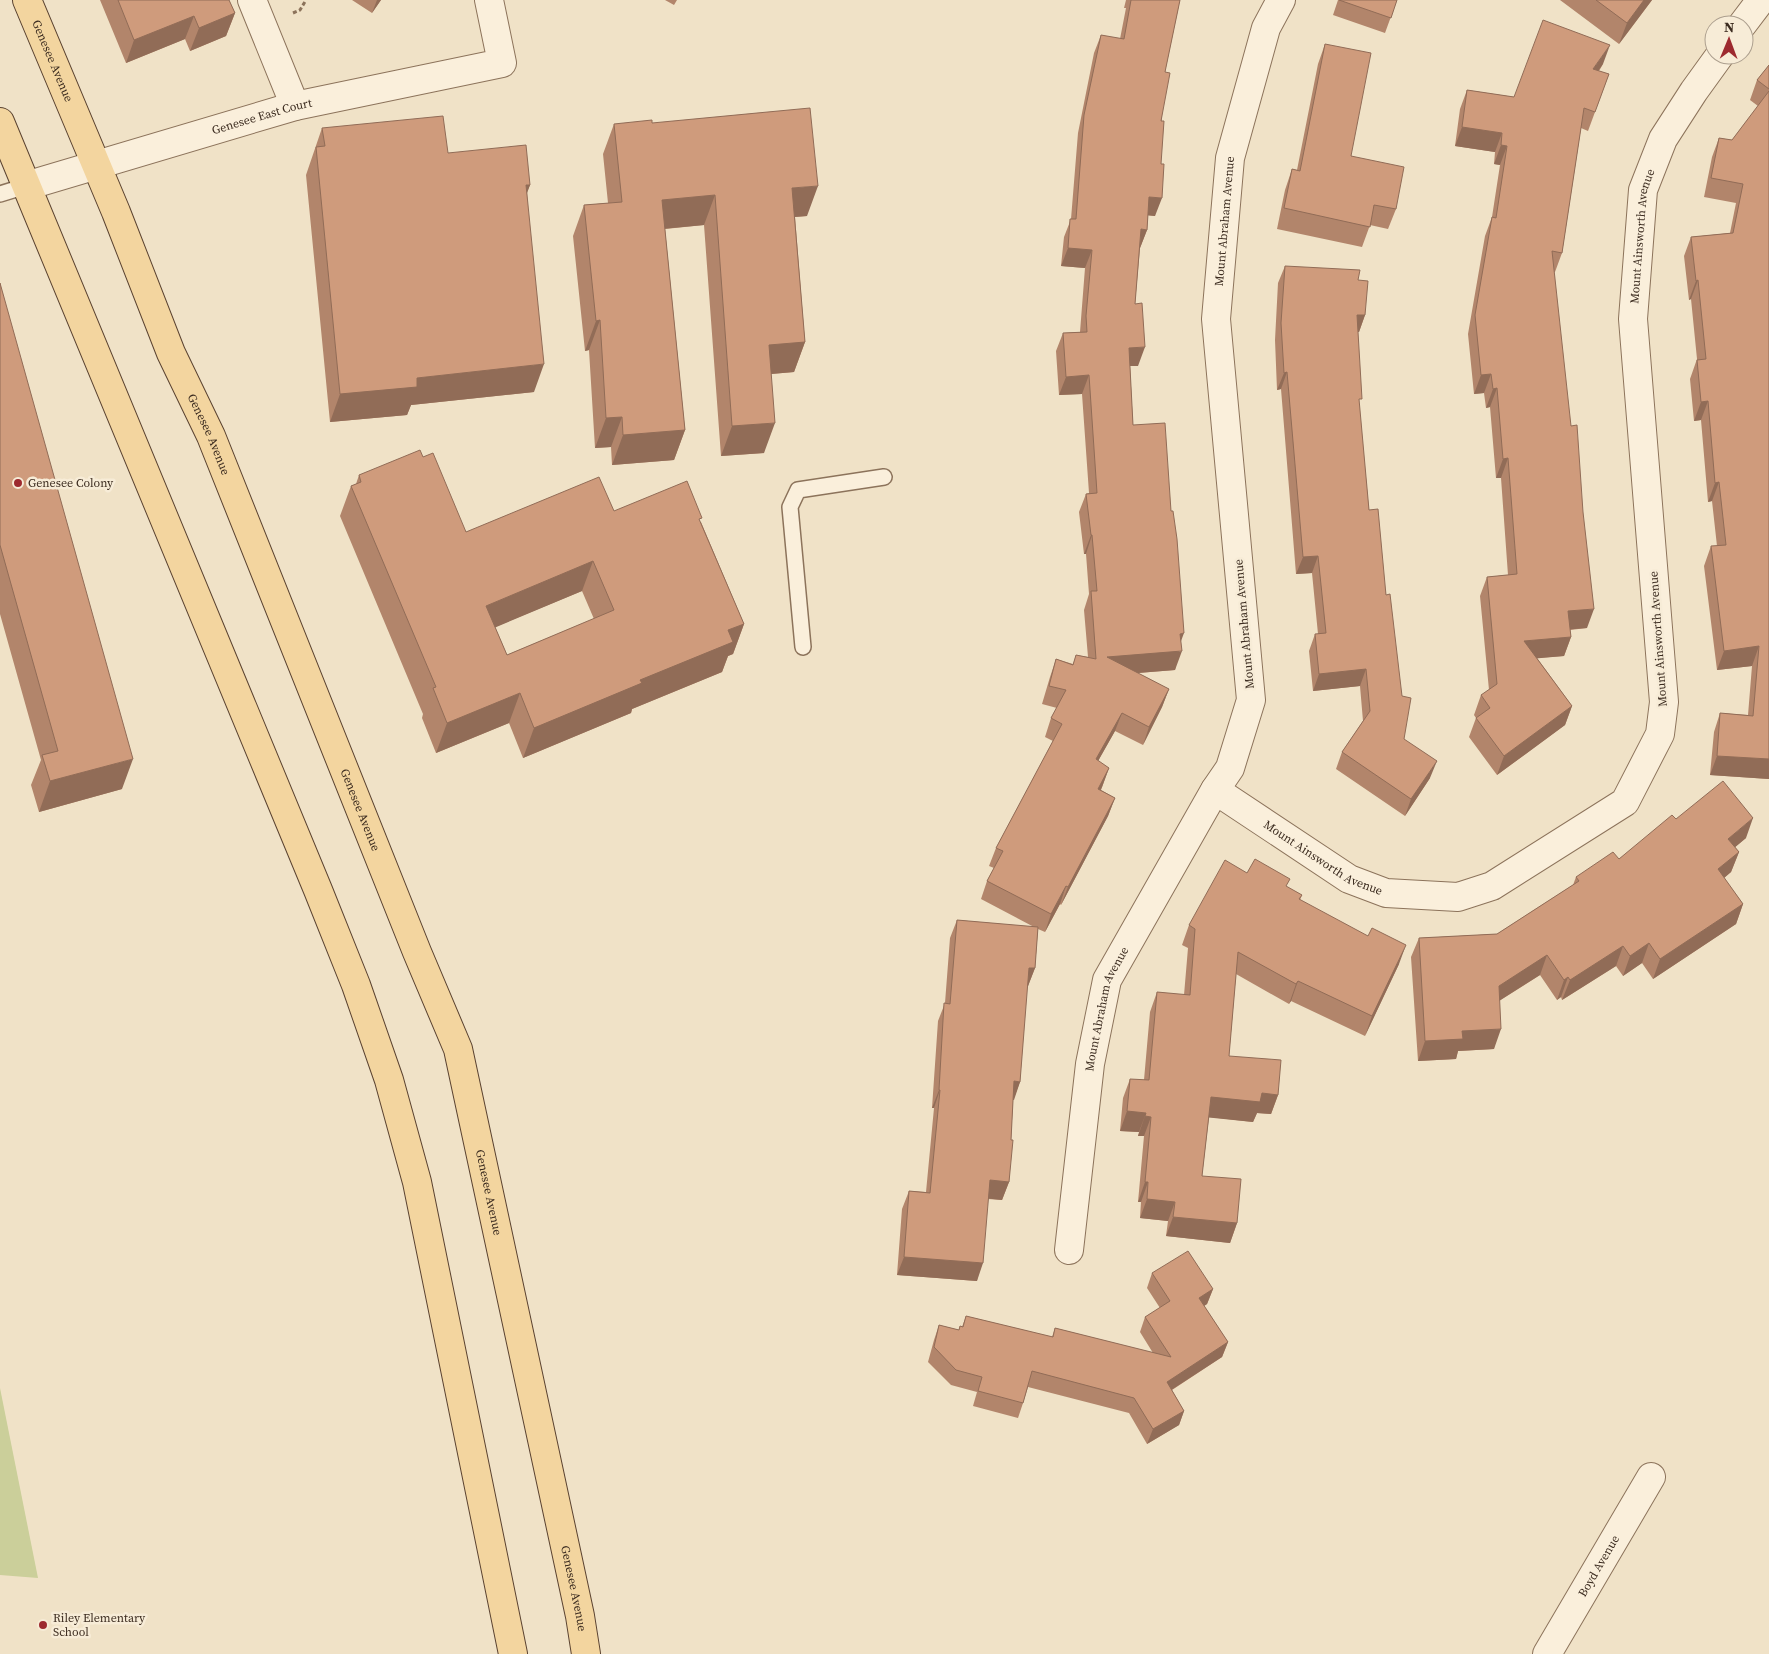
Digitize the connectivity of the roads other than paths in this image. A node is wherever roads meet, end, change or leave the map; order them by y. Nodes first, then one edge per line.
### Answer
1 (27, 0) edge
2 (252, 0) edge
3 (489, 0) edge
4 (1281, 0) edge
5 (1761, 0) edge
6 (1750, 15) edge
7 (1713, 65) edge
8 (295, 106) junction
9 (0, 122) edge
10 (95, 164) junction
11 (26, 186) junction
12 (0, 194) edge
13 (884, 477) dead end
14 (803, 648) dead end
15 (1215, 790) junction
16 (1069, 1250) dead end
17 (1651, 1477) dead end
18 (513, 1654) edge
19 (586, 1654) edge
20 (1547, 1654) edge

1 - 10 main road, Genesee Avenue
2 - 8 street
3 - 8 street, Genesee East Court
4 - 15 street, Mount Abraham Avenue
5 - 6 street
7 - 15 street, Mount Ainsworth Avenue
8 - 10 street, Genesee East Court
9 - 11 main road
10 - 11 street, Genesee East Court
10 - 19 main road, Genesee Avenue
11 - 12 lane
11 - 18 main road
13 - 14 lane
15 - 16 street, Mount Abraham Avenue
17 - 20 street, Boyd Avenue

